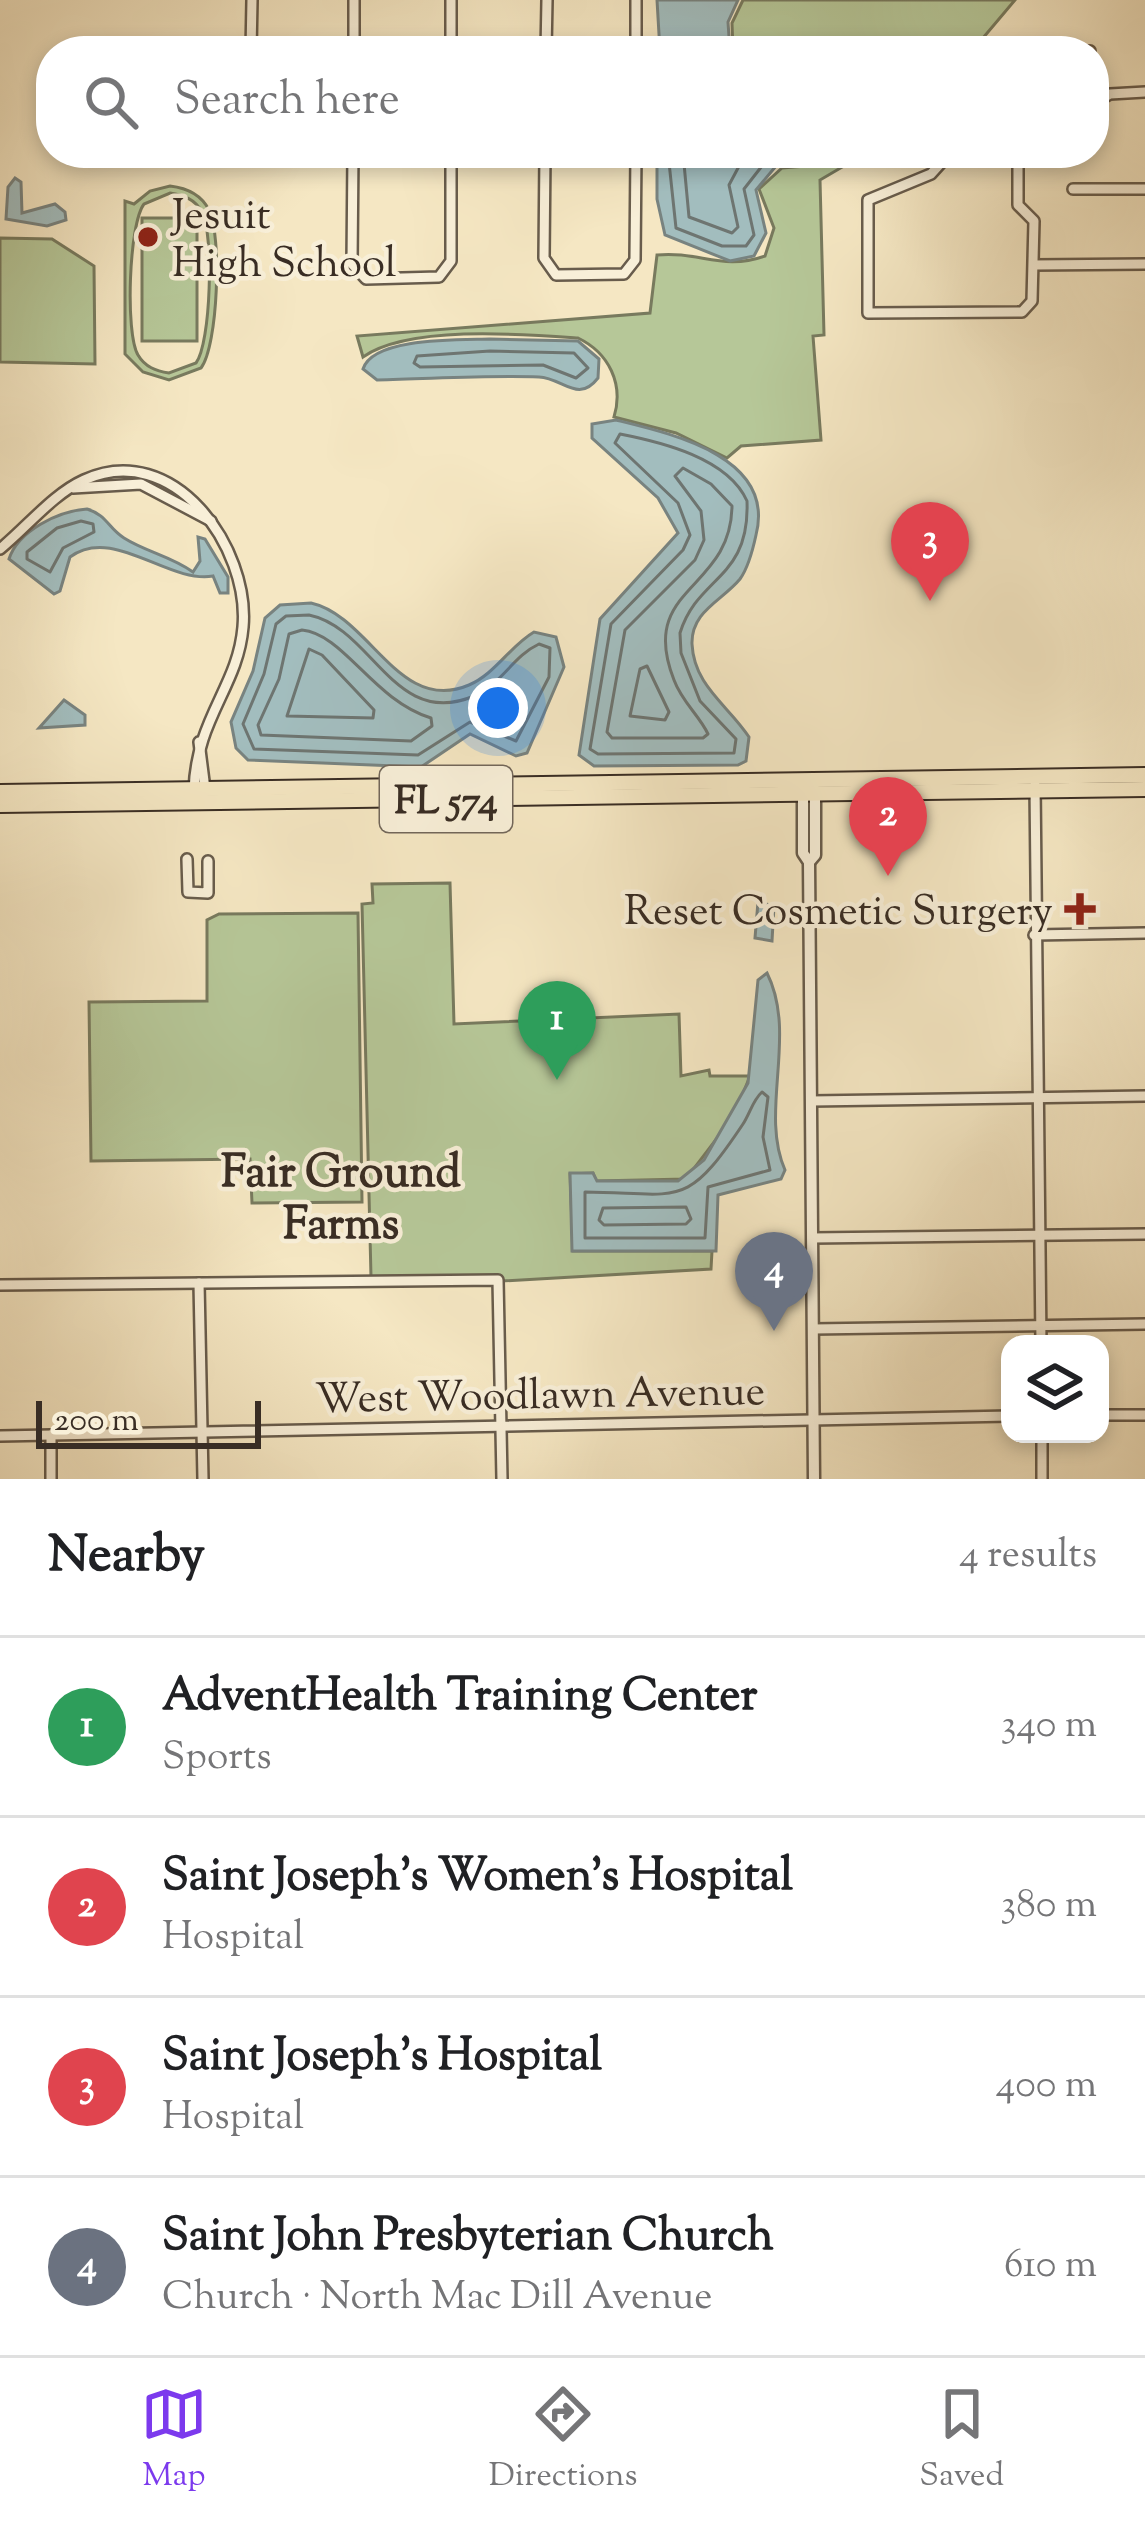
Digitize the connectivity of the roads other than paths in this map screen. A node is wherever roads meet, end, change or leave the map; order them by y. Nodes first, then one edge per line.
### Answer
1 (251, 0) edge
2 (354, 0) edge
3 (451, 0) edge
4 (547, 0) edge
5 (637, 0) edge
6 (251, 36) edge
7 (354, 36) edge
8 (451, 36) edge
9 (546, 36) edge
10 (636, 36) edge
11 (1145, 92) edge
12 (1109, 95) edge
13 (353, 168) edge
14 (451, 168) edge
15 (545, 168) edge
16 (636, 168) edge
17 (936, 168) edge
18 (1018, 168) edge
19 (1073, 189) dead end
20 (1145, 189) edge
21 (1139, 264) edge
22 (1034, 265) junction
23 (0, 549) edge
24 (200, 757) junction
25 (1145, 776) edge
26 (1035, 783) junction
27 (809, 786) junction
28 (232, 789) junction
29 (1145, 789) edge
30 (168, 790) junction
31 (0, 792) edge
32 (198, 796) junction
33 (0, 805) edge
34 (187, 859) dead end
35 (208, 861) dead end
36 (1145, 933) edge
37 (1034, 935) junction
38 (1145, 1096) edge
39 (1035, 1097) junction
40 (811, 1101) junction
41 (1145, 1234) edge
42 (1038, 1235) junction
43 (812, 1238) junction
44 (199, 1282) junction
45 (0, 1286) edge
46 (1145, 1324) edge
47 (1041, 1326) junction
48 (813, 1329) junction
49 (1041, 1335) edge
50 (1145, 1414) edge
51 (1109, 1415) edge
52 (1001, 1416) edge
53 (814, 1419) junction
54 (501, 1428) junction
55 (202, 1432) junction
56 (51, 1435) junction
57 (0, 1436) edge
58 (1042, 1443) edge
59 (52, 1479) edge
60 (203, 1479) edge
61 (502, 1479) edge
62 (814, 1479) edge
63 (1042, 1479) edge

1 - 6 street
2 - 7 street
3 - 8 street
4 - 9 street
5 - 10 street
11 - 12 street
13 - 14 street
15 - 16 street
17 - 22 street
18 - 22 street
19 - 20 street
21 - 22 street
23 - 24 street
24 - 28 street
24 - 30 street
24 - 32 street
25 - 26 main road, FL 574
26 - 27 main road, FL 574
26 - 29 main road, FL 574
26 - 37 street
27 - 28 main road, FL 574
27 - 32 main road, FL 574
27 - 40 street
28 - 32 main road, FL 574
30 - 31 main road, FL 574
30 - 32 main road, FL 574
32 - 33 main road, FL 574
34 - 35 street
36 - 37 street
37 - 39 street
38 - 39 street
39 - 40 street
39 - 42 street
40 - 43 street
41 - 42 street
42 - 43 street
42 - 47 street
43 - 48 street
44 - 45 street
44 - 54 street
44 - 55 street
46 - 47 street
47 - 48 street
47 - 49 street
48 - 53 street
50 - 51 street
52 - 53 street, West Woodlawn Avenue
53 - 54 street, West Woodlawn Avenue
53 - 62 street
54 - 55 street, West Woodlawn Avenue
54 - 61 street
55 - 56 street, West Woodlawn Avenue
55 - 60 street
56 - 57 street, West Woodlawn Avenue
56 - 59 street
58 - 63 street

